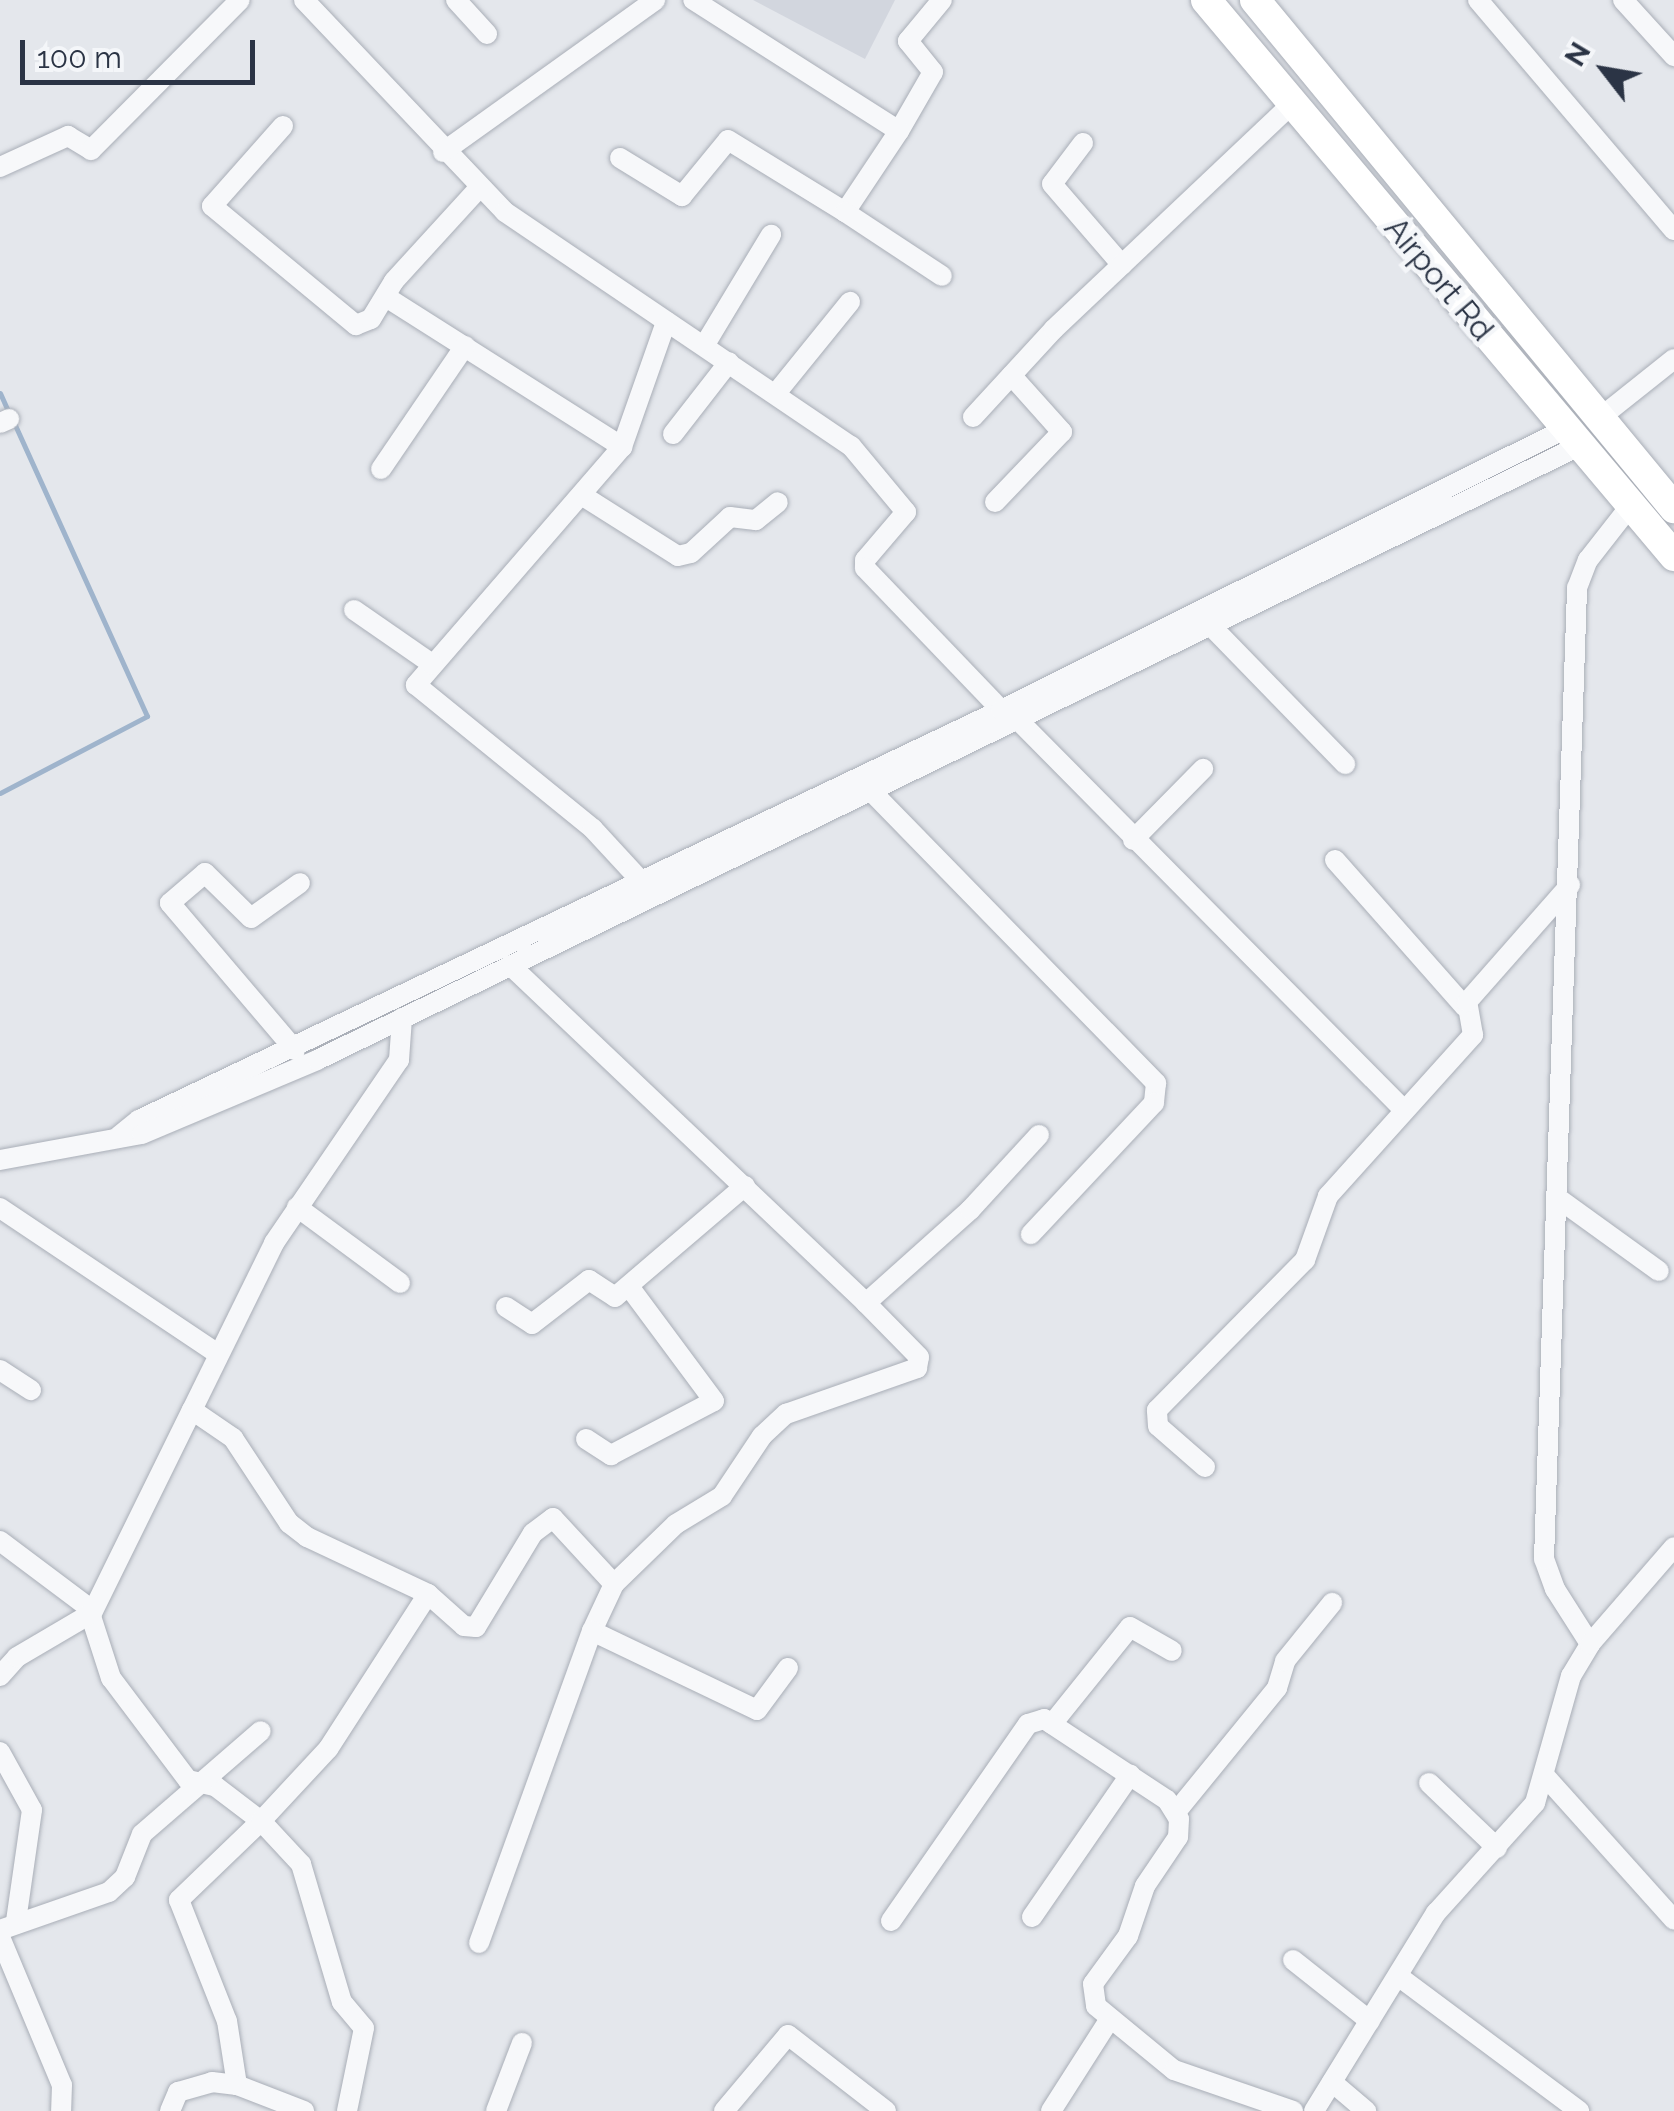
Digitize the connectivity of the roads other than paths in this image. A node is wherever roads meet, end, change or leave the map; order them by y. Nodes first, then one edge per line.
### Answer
1 (240, 0) edge
2 (304, 0) edge
3 (456, 0) edge
4 (655, 0) edge
5 (693, 0) edge
6 (942, 0) edge
7 (1206, 0) edge
8 (1255, 0) edge
9 (1478, 0) edge
10 (1623, 0) edge
11 (487, 34) dead end
12 (1674, 56) edge
13 (1293, 103) junction
14 (282, 126) dead end
15 (899, 131) junction
16 (1083, 144) dead end
17 (443, 152) junction
18 (620, 158) dead end
19 (0, 167) edge
20 (478, 188) junction
21 (845, 212) junction
22 (1674, 230) edge
23 (771, 235) dead end
24 (1122, 265) junction
25 (942, 276) dead end
26 (386, 297) junction
27 (850, 302) dead end
28 (666, 322) junction
29 (465, 346) junction
30 (704, 346) junction
31 (1674, 360) edge
32 (729, 362) junction
33 (1011, 375) junction
34 (778, 392) junction
35 (974, 417) dead end
36 (1601, 417) junction
37 (672, 434) dead end
38 (1572, 437) junction
39 (622, 448) junction
40 (381, 469) dead end
41 (584, 496) junction
42 (778, 502) dead end
43 (996, 502) dead end
44 (1631, 506) junction
45 (1674, 508) edge
46 (1674, 556) edge
47 (354, 610) dead end
48 (1210, 624) junction
49 (432, 664) junction
50 (1009, 715) junction
51 (1345, 764) dead end
52 (1202, 768) dead end
53 (872, 792) junction
54 (1134, 840) junction
55 (1335, 860) dead end
56 (640, 880) junction
57 (300, 883) dead end
58 (1570, 885) junction
59 (510, 965) junction
60 (1464, 1007) junction
61 (402, 1033) junction
62 (296, 1050) junction
63 (1404, 1109) junction
64 (1039, 1135) dead end
65 (119, 1136) junction
66 (0, 1160) edge
67 (745, 1186) junction
68 (1560, 1199) junction
69 (0, 1208) edge
70 (297, 1208) junction
71 (1032, 1234) dead end
72 (1659, 1271) dead end
73 (400, 1282) dead end
74 (630, 1288) junction
75 (866, 1304) junction
76 (506, 1307) dead end
77 (218, 1354) junction
78 (0, 1370) edge
79 (31, 1390) dead end
80 (192, 1410) junction
81 (586, 1440) dead end
82 (1205, 1467) dead end
83 (0, 1541) edge
84 (1674, 1547) edge
85 (614, 1584) junction
86 (428, 1594) junction
87 (1332, 1604) dead end
88 (92, 1613) junction
89 (592, 1632) junction
90 (1590, 1644) junction
91 (1172, 1652) dead end
92 (788, 1668) dead end
93 (0, 1676) edge
94 (1052, 1724) junction
95 (261, 1731) dead end
96 (0, 1752) edge
97 (1130, 1775) junction
98 (1545, 1776) junction
99 (1429, 1783) dead end
100 (198, 1785) junction
101 (1176, 1812) junction
102 (261, 1821) junction
103 (1497, 1848) junction
104 (1032, 1917) dead end
105 (1674, 1920) edge
106 (890, 1922) dead end
107 (5, 1930) edge
108 (479, 1943) dead end
109 (1293, 1960) dead end
110 (1398, 1976) junction
111 (1370, 2021) junction
112 (1108, 2022) junction
113 (522, 2043) dead end
114 (1332, 2082) junction
115 (237, 2084) junction
116 (61, 2111) edge
117 (170, 2111) edge
118 (304, 2111) edge
119 (348, 2111) edge
120 (496, 2111) edge
121 (724, 2111) edge
122 (886, 2111) edge
123 (1051, 2111) edge
124 (1293, 2111) edge
125 (1314, 2111) edge
126 (1366, 2111) edge
127 (1580, 2111) edge

1 - 19 street
2 - 17 street
3 - 11 street
4 - 17 street
5 - 15 street
6 - 15 street
7 - 13 main road, Airport Rd
8 - 36 main road
9 - 22 street
10 - 12 street
13 - 24 street
13 - 38 main road, Airport Rd
14 - 26 street
15 - 21 street
16 - 24 street
17 - 20 street
18 - 21 street
20 - 26 street
20 - 28 street
21 - 25 street
23 - 30 street
24 - 33 street
26 - 29 street
27 - 34 street
28 - 30 street
28 - 39 street
29 - 39 street
29 - 40 street
30 - 32 street
31 - 36 street
32 - 34 street
32 - 37 street
33 - 35 street
33 - 43 street
34 - 50 street
36 - 45 main road
38 - 44 main road, Airport Rd
38 - 48 street
38 - 50 street
39 - 41 street
41 - 42 street
41 - 49 street
44 - 46 main road, Airport Rd
44 - 58 street
47 - 49 street
48 - 50 street
48 - 51 street
49 - 56 street
50 - 53 street
50 - 54 street
50 - 56 street
52 - 54 street
53 - 59 street
53 - 71 street
54 - 63 street
55 - 60 street
56 - 62 street
57 - 62 street
58 - 60 street
58 - 68 street
59 - 61 street
59 - 67 street
60 - 63 street
61 - 65 street
61 - 70 street
62 - 65 street
63 - 82 street
64 - 75 street
65 - 66 street
67 - 74 street
67 - 75 street
68 - 72 street
68 - 90 street
69 - 77 street
70 - 73 street
70 - 77 street
74 - 76 street
74 - 81 street
75 - 85 street
77 - 80 street
78 - 79 street
80 - 86 street
80 - 88 street
83 - 88 street
84 - 90 street
85 - 86 street
85 - 89 street
86 - 102 street
87 - 101 street
88 - 93 street
88 - 100 street
89 - 92 street
89 - 108 street
90 - 98 street
91 - 94 street
94 - 97 street
94 - 106 street
95 - 100 street
96 - 107 street
97 - 101 street
97 - 104 street
98 - 103 street
98 - 105 street
99 - 103 street
100 - 102 street
100 - 107 street
101 - 112 street
102 - 115 street
102 - 119 street
103 - 110 street
107 - 116 street
109 - 111 street
110 - 111 street
110 - 127 street
111 - 114 street
112 - 123 street
112 - 124 street
113 - 120 street
114 - 125 street
114 - 126 street
115 - 117 street
115 - 118 street
121 - 122 street

